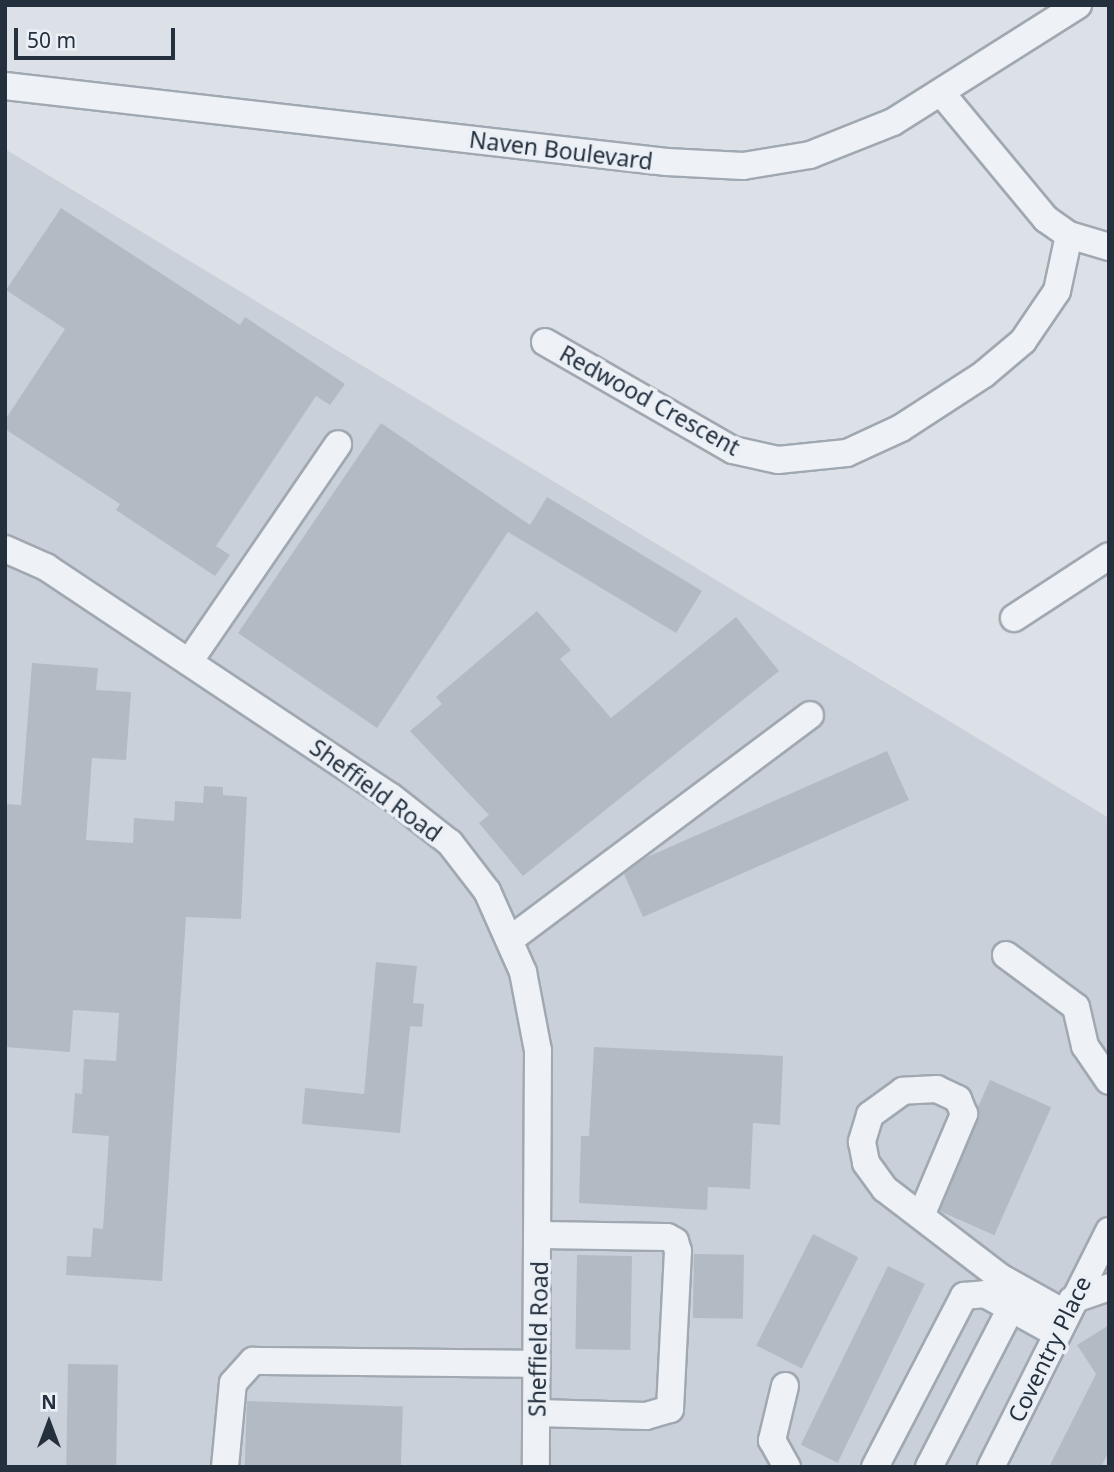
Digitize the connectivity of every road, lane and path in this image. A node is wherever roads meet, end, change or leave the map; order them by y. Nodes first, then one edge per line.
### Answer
1 (1079, 5) edge
2 (5, 86) edge
3 (943, 95) junction
4 (1069, 235) junction
5 (1109, 247) edge
6 (545, 342) dead end
7 (338, 444) dead end
8 (5, 549) edge
9 (1109, 556) edge
10 (1014, 618) dead end
11 (189, 662) junction
12 (810, 715) dead end
13 (512, 938) junction
14 (1006, 955) dead end
15 (1109, 1082) edge
16 (921, 1216) junction
17 (1109, 1231) edge
18 (540, 1235) junction
19 (1109, 1287) edge
20 (1011, 1308) junction
21 (1065, 1316) junction
22 (537, 1364) junction
23 (785, 1387) dead end
24 (537, 1413) junction
25 (225, 1467) edge
26 (536, 1467) edge
27 (787, 1467) edge
28 (875, 1467) edge
29 (929, 1467) edge
30 (991, 1467) edge

1 - 3 street, Naven Boulevard
2 - 3 street, Naven Boulevard
3 - 4 street
4 - 5 street
4 - 6 street, Redwood Crescent
7 - 11 street
8 - 11 street, Sheffield Road
9 - 10 street
11 - 13 street, Sheffield Road
12 - 13 street
13 - 18 street, Sheffield Road
14 - 15 street
16 - 16 street
16 - 21 street
17 - 21 street, Coventry Place
18 - 22 street, Sheffield Road
18 - 24 street
19 - 21 street
20 - 21 street
20 - 28 street
20 - 29 street
21 - 30 street, Coventry Place
22 - 24 street, Sheffield Road
22 - 25 street
23 - 27 street
24 - 26 street, Sheffield Road

